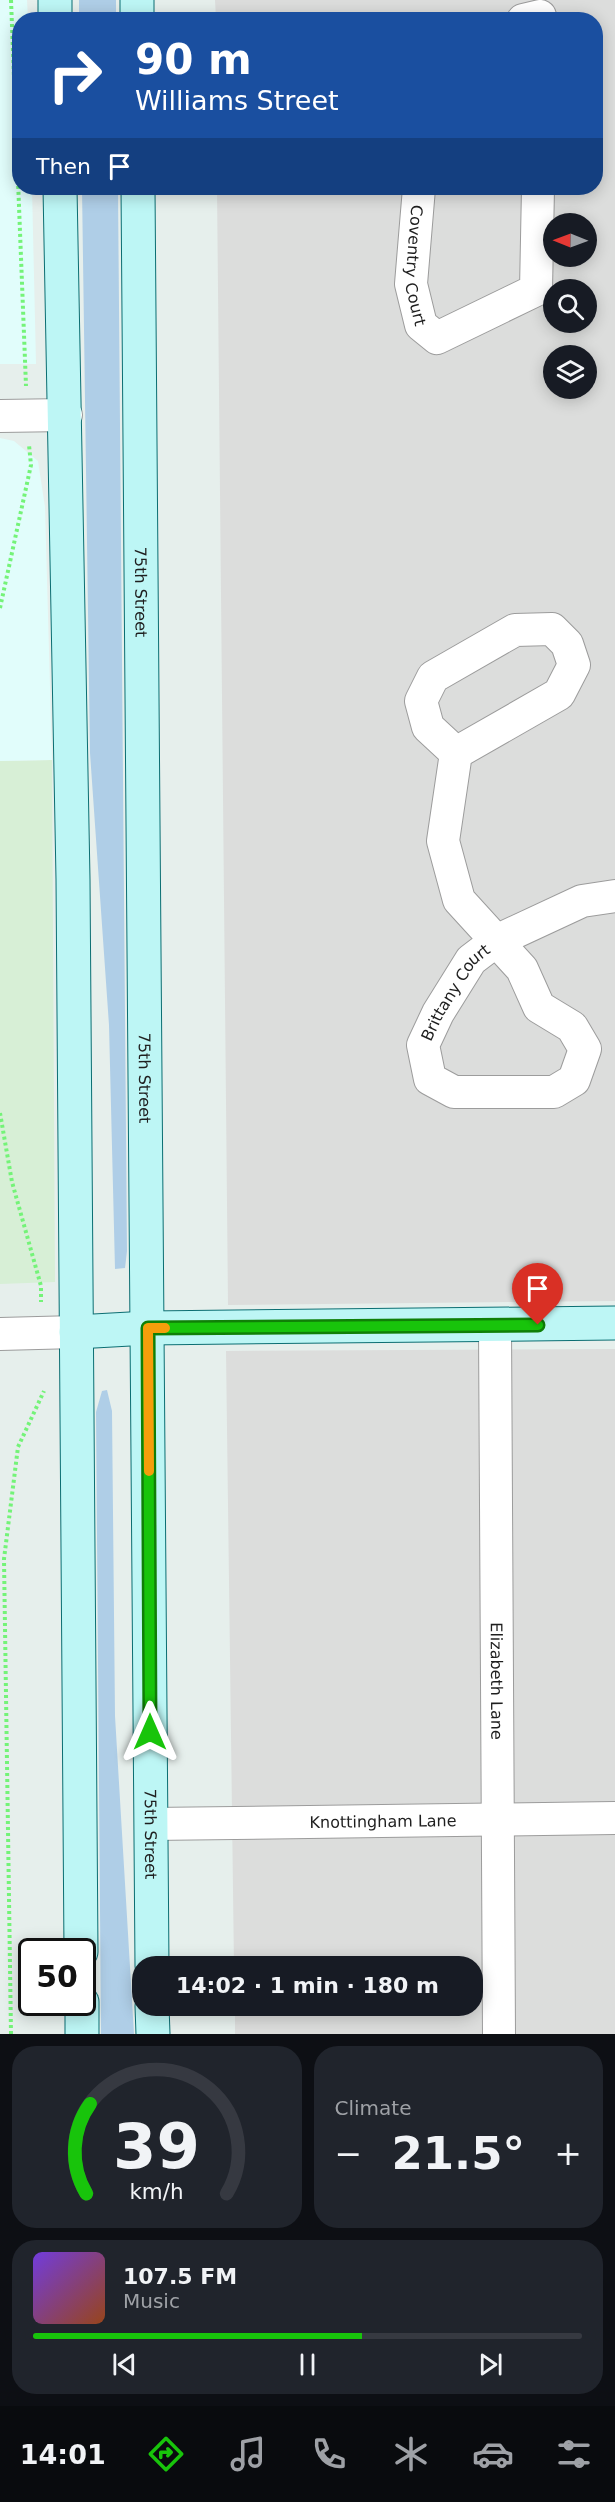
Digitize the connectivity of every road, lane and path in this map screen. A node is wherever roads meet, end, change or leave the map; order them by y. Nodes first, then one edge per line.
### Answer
1 (10, 0) edge
2 (12, 47) edge
3 (18, 195) edge
4 (60, 195) edge
5 (138, 195) edge
6 (418, 195) edge
7 (538, 195) edge
8 (26, 377) dead end
9 (66, 415) junction
10 (0, 416) edge
11 (29, 448) dead end
12 (0, 608) edge
13 (456, 753) junction
14 (615, 897) edge
15 (496, 941) junction
16 (0, 1113) edge
17 (41, 1287) dead end
18 (615, 1323) edge
19 (495, 1326) junction
20 (148, 1328) junction
21 (76, 1332) junction
22 (0, 1334) edge
23 (45, 1387) dead end
24 (615, 1818) edge
25 (498, 1819) junction
26 (151, 1824) junction
27 (81, 1938) edge
28 (152, 1956) edge
29 (82, 2016) edge
30 (152, 2016) edge
31 (11, 2034) edge
32 (82, 2034) edge
33 (153, 2034) edge
34 (500, 2034) edge

1 - 2 path
3 - 8 path
4 - 9 main road
5 - 20 main road, 75th Street
6 - 7 street, Coventry Court
9 - 10 street
9 - 21 main road
11 - 12 path
13 - 13 street
13 - 15 street
14 - 15 street, Brittany Court
15 - 15 street, Brittany Court
16 - 17 path
18 - 19 main road
19 - 20 main road
19 - 25 street, Elizabeth Lane
20 - 21 main road
20 - 26 main road, 75th Street
21 - 22 street
21 - 27 main road
23 - 31 path
24 - 25 street, Knottingham Lane
25 - 26 street, Knottingham Lane
25 - 34 street, Elizabeth Lane
26 - 28 main road, 75th Street
29 - 32 main road
30 - 33 main road

